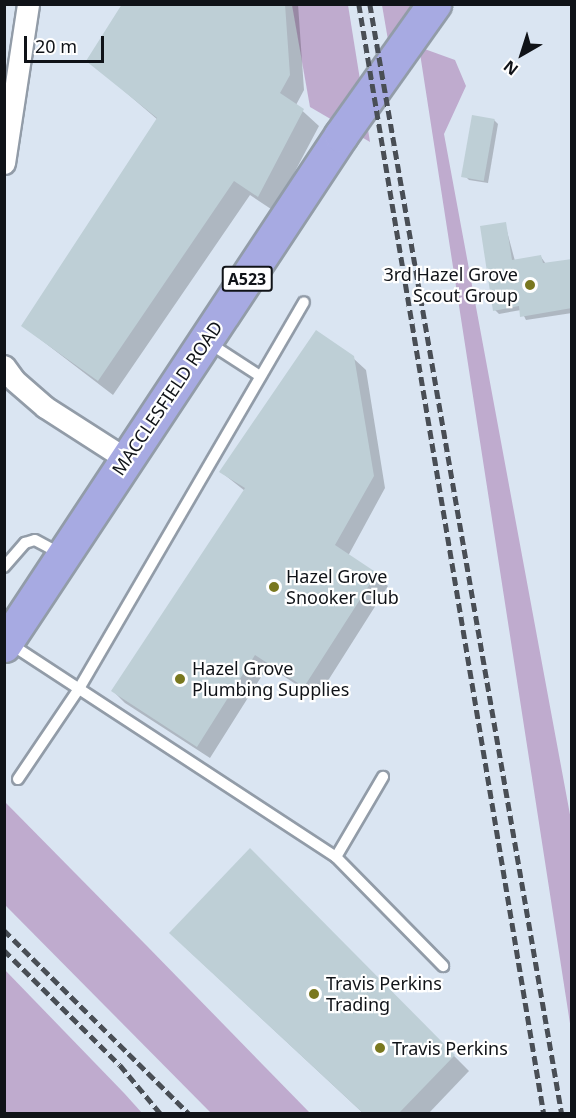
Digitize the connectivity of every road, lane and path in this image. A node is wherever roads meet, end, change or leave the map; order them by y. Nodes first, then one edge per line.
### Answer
1 (434, 4) edge
2 (22, 6) edge
3 (4, 163) edge
4 (304, 302) dead end
5 (206, 341) junction
6 (4, 366) edge
7 (260, 376) junction
8 (126, 459) junction
9 (62, 554) junction
10 (4, 567) edge
11 (6, 643) edge
12 (80, 687) junction
13 (383, 777) dead end
14 (18, 779) dead end
15 (336, 857) junction
16 (443, 966) dead end

1 - 5 highway, MACCLESFIELD ROAD / A523
2 - 3 street
4 - 7 lane
5 - 7 lane
5 - 8 highway, MACCLESFIELD ROAD / A523
6 - 8 street
7 - 12 lane
8 - 9 highway, MACCLESFIELD ROAD / A523
9 - 10 lane
9 - 11 highway, MACCLESFIELD ROAD / A523
11 - 12 lane
12 - 14 lane
12 - 15 lane
13 - 15 lane
15 - 16 lane

